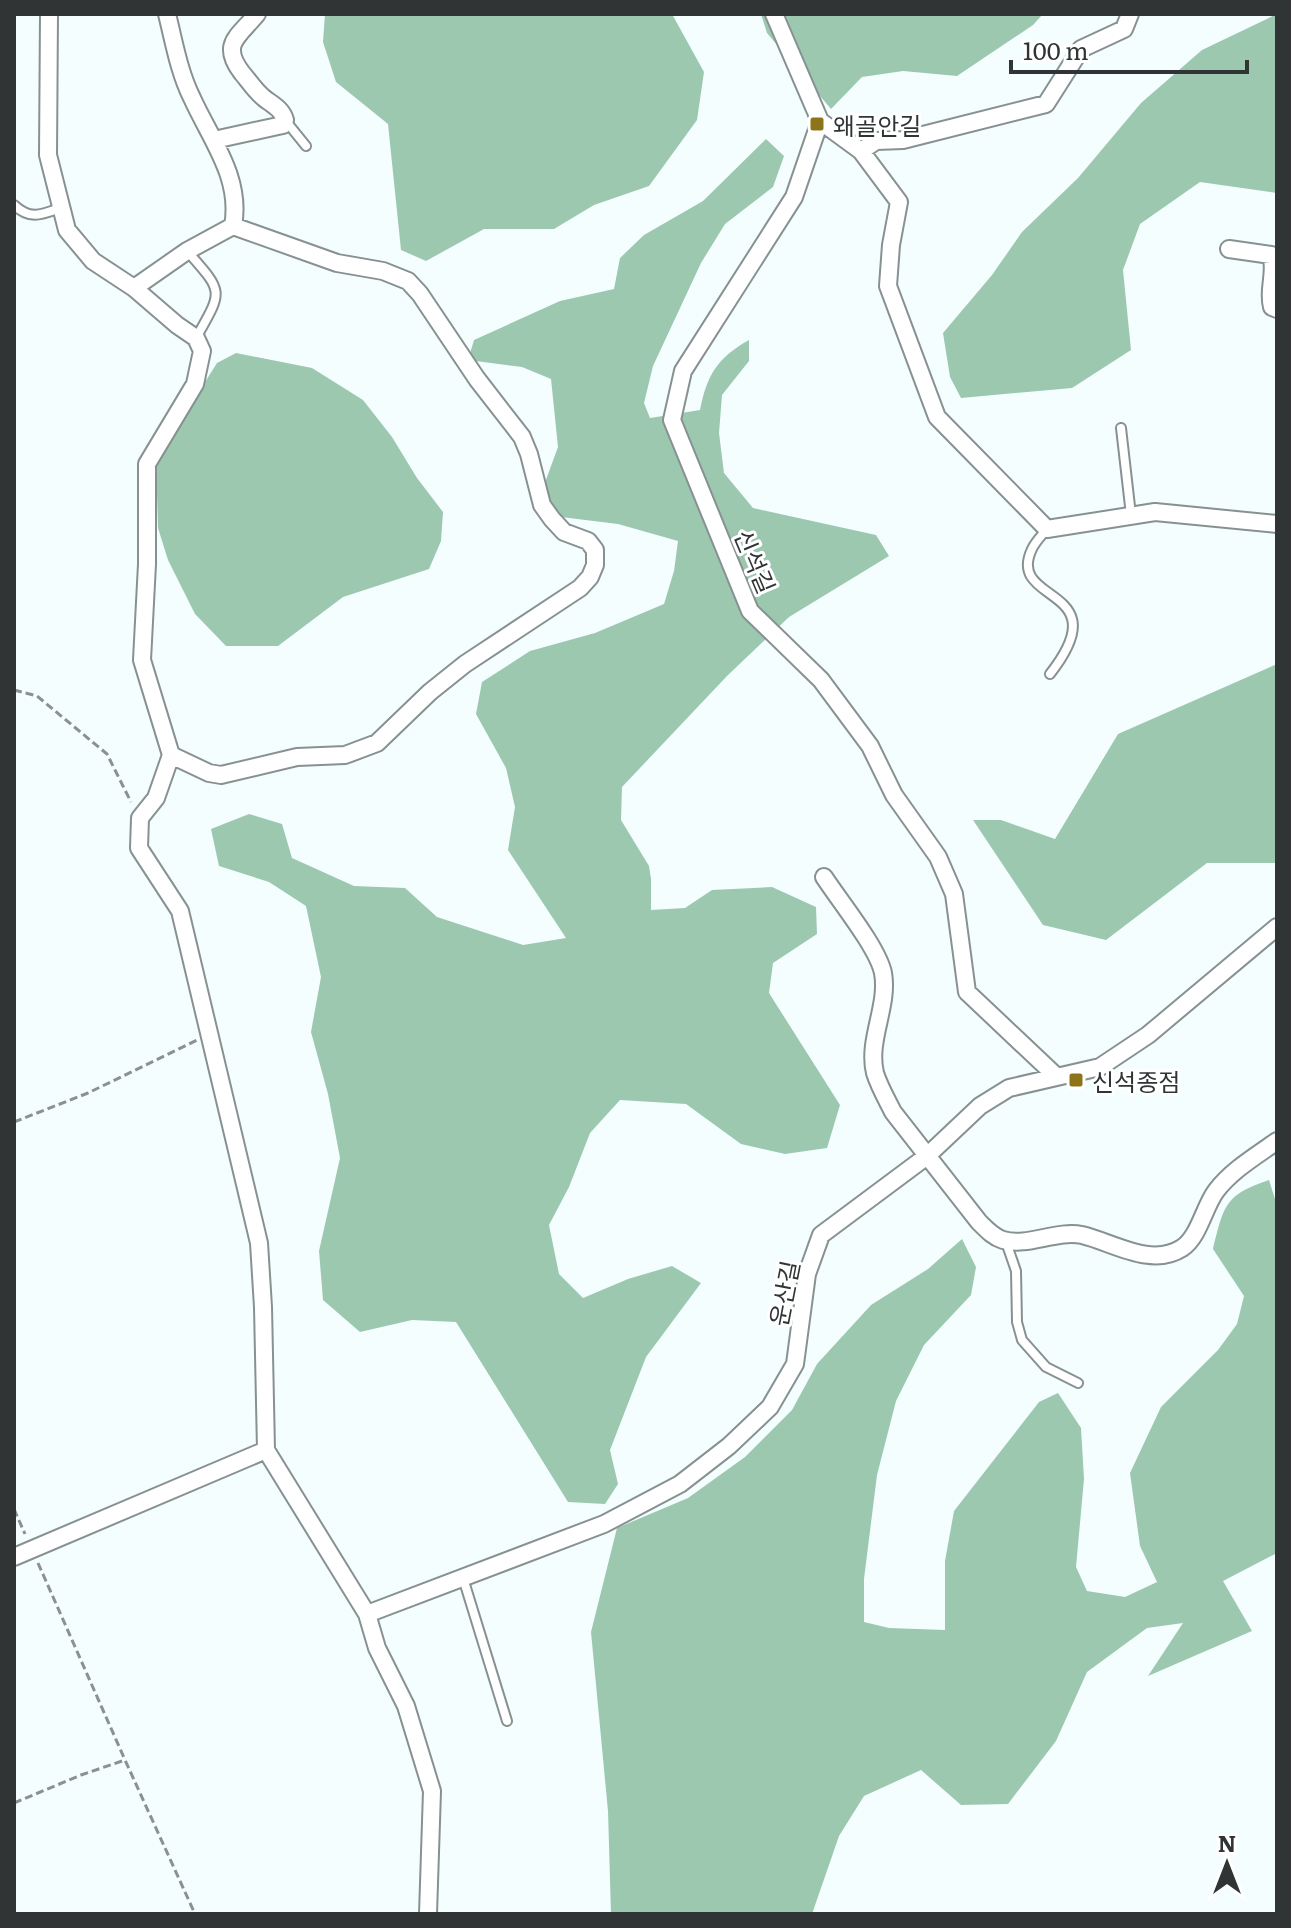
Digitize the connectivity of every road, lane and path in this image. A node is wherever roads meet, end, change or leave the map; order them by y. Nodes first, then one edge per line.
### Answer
1 (49, 14) edge
2 (167, 14) edge
3 (257, 14) edge
4 (774, 14) edge
5 (1130, 14) edge
6 (285, 120) junction
7 (820, 121) junction
8 (214, 140) junction
9 (306, 146) dead end
10 (861, 151) junction
11 (14, 205) edge
12 (60, 208) junction
13 (233, 226) junction
14 (1229, 249) dead end
15 (187, 251) junction
16 (134, 288) junction
17 (1277, 309) edge
18 (196, 338) junction
19 (1121, 428) dead end
20 (1132, 516) junction
21 (1277, 524) edge
22 (1047, 529) junction
23 (1050, 674) dead end
24 (14, 690) edge
25 (171, 755) junction
26 (140, 818) junction
27 (824, 877) dead end
28 (1277, 927) edge
29 (207, 1035) junction
30 (1056, 1076) junction
31 (14, 1122) edge
32 (1277, 1141) edge
33 (927, 1156) junction
34 (1006, 1241) junction
35 (1078, 1383) dead end
36 (266, 1450) junction
37 (14, 1509) edge
38 (32, 1548) junction
39 (14, 1557) edge
40 (463, 1578) junction
41 (367, 1614) junction
42 (507, 1721) dead end
43 (125, 1760) junction
44 (14, 1803) edge
45 (195, 1914) edge
46 (428, 1914) edge

1 - 12 street
2 - 8 street
3 - 6 street
4 - 7 street
5 - 10 street
6 - 8 street
6 - 9 lane
7 - 10 street
7 - 30 street, 신석길
8 - 13 street
10 - 22 street
11 - 12 lane
12 - 16 street
13 - 15 street
13 - 25 street
14 - 17 street
15 - 16 street
15 - 18 lane
16 - 18 street
18 - 25 street
19 - 20 lane
20 - 21 street
20 - 22 street
22 - 23 lane
24 - 26 path
25 - 26 street
26 - 29 street
27 - 33 street
28 - 30 street, 운산길
29 - 31 path
29 - 36 street
30 - 33 street, 운산길
32 - 34 street
33 - 34 street
33 - 40 street, 운산길
34 - 35 lane
36 - 38 street
36 - 41 street
37 - 38 path
38 - 39 street
38 - 43 path
40 - 41 street, 운산길
40 - 42 lane
41 - 46 street
43 - 44 path
43 - 45 path

